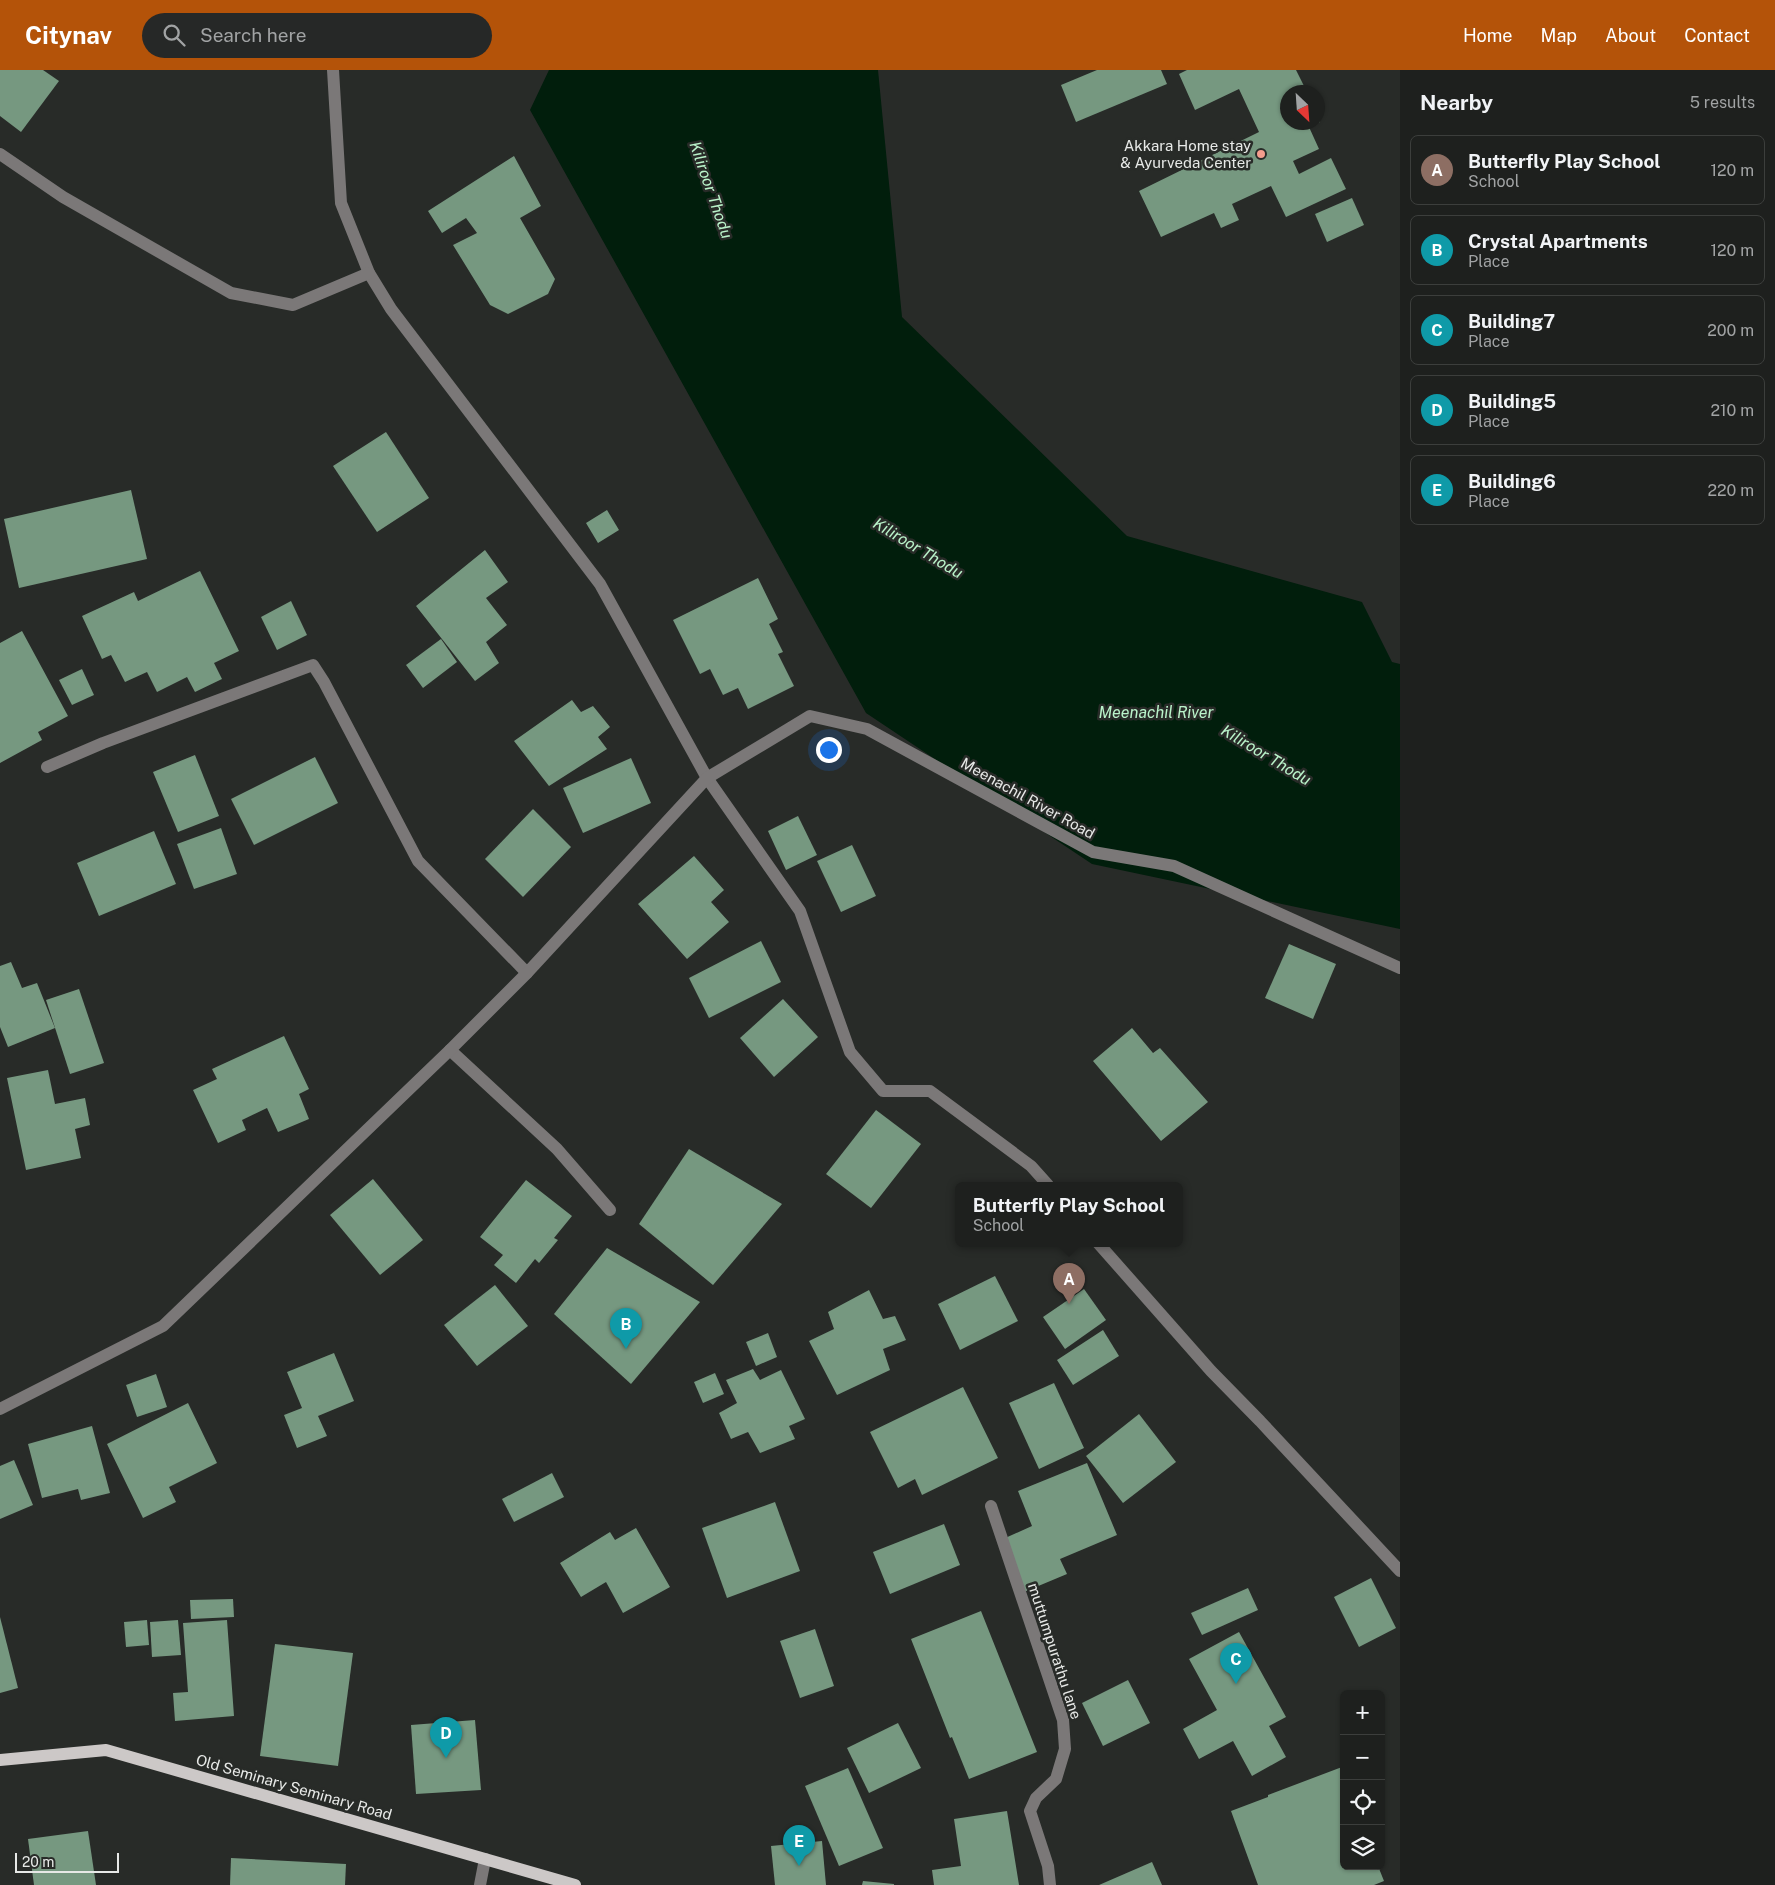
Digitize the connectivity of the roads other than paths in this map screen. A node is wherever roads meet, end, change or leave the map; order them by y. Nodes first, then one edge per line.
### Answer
1 (333, 70) edge
2 (0, 154) edge
3 (369, 273) junction
4 (47, 766) dead end
5 (707, 778) junction
6 (1400, 968) edge
7 (526, 973) junction
8 (450, 1050) junction
9 (1045, 1182) edge
10 (610, 1210) dead end
11 (1102, 1247) edge
12 (0, 1409) edge
13 (991, 1506) dead end
14 (1400, 1571) edge
15 (0, 1760) edge
16 (485, 1859) junction
17 (480, 1885) edge
18 (575, 1885) edge
19 (1050, 1885) edge

1 - 3 street
2 - 3 street
3 - 5 street
4 - 7 street
5 - 6 street, Meenachil River Road
5 - 7 street, Meenachil River Road
5 - 9 street
7 - 8 street, Meenachil River Road
8 - 10 street
8 - 12 street, Meenachil River Road
11 - 14 street
13 - 19 street, muttumpurathu lane
15 - 16 main road, Old Seminary Seminary Road
16 - 17 street
16 - 18 main road, Old Seminary Seminary Road

